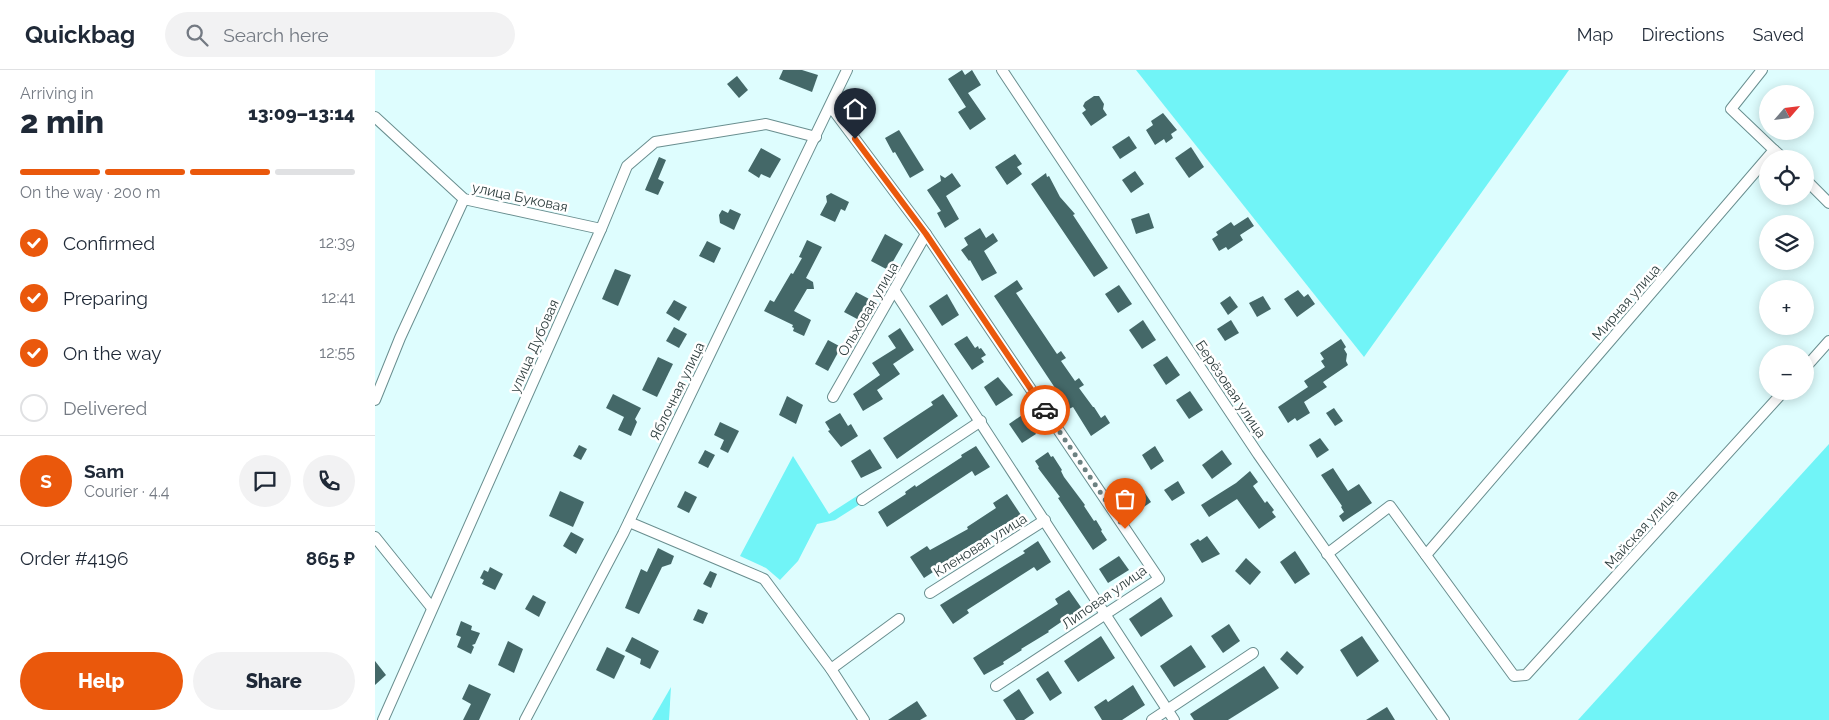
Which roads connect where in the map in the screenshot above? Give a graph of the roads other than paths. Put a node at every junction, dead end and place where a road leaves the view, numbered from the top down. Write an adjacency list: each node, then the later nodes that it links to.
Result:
1 (847, 70): 4 (street, Яблочная улица)
2 (1002, 70): 25 (street, Берёзовая улица)
3 (1762, 70): 7 (street)
4 (831, 107): 6 (street, Яблочная улица); 13 (street)
5 (375, 117): 10 (street, улица Буковая)
6 (816, 137): 12 (street, улица Дубовая); 23 (street, Яблочная улица)
7 (1774, 150)
8 (1759, 168): 26 (street, Мирная улица)
9 (1814, 188): 11 (street)
10 (464, 199): 12 (street, улица Буковая); 18 (street)
11 (1829, 202)
12 (601, 229): 28 (street, улица Дубовая)
13 (926, 234): 14 (street, Ольховая улица); 29 (street, Липовая улица)
14 (894, 290): 17 (street, Ольховая улица); 20 (street)
15 (1829, 341): 16 (street)
16 (1814, 358)
17 (833, 397)
18 (375, 400)
19 (1776, 400): 26 (street, Майская улица)
20 (981, 421): 21 (street); 22 (street)
21 (862, 500)
22 (1045, 520): 27 (street, Кленовая улица); 29 (street)
23 (629, 522): 32 (street); 36 (street, Яблочная улица)
24 (375, 537): 28 (street)
25 (1327, 554): 26 (street); 40 (street, Берёзовая улица)
26 (1426, 556)
27 (930, 593)
28 (432, 608): 35 (street, улица Дубовая)
29 (1106, 614): 33 (street, Липовая улица); 34 (street)
30 (899, 619): 32 (street)
31 (1253, 653): 34 (street)
32 (831, 669): 37 (street)
33 (996, 686)
34 (1167, 710): 38 (street); 39 (street)
35 (383, 720)
36 (525, 720)
37 (864, 720)
38 (1152, 720)
39 (1174, 720)
40 (1444, 720)

